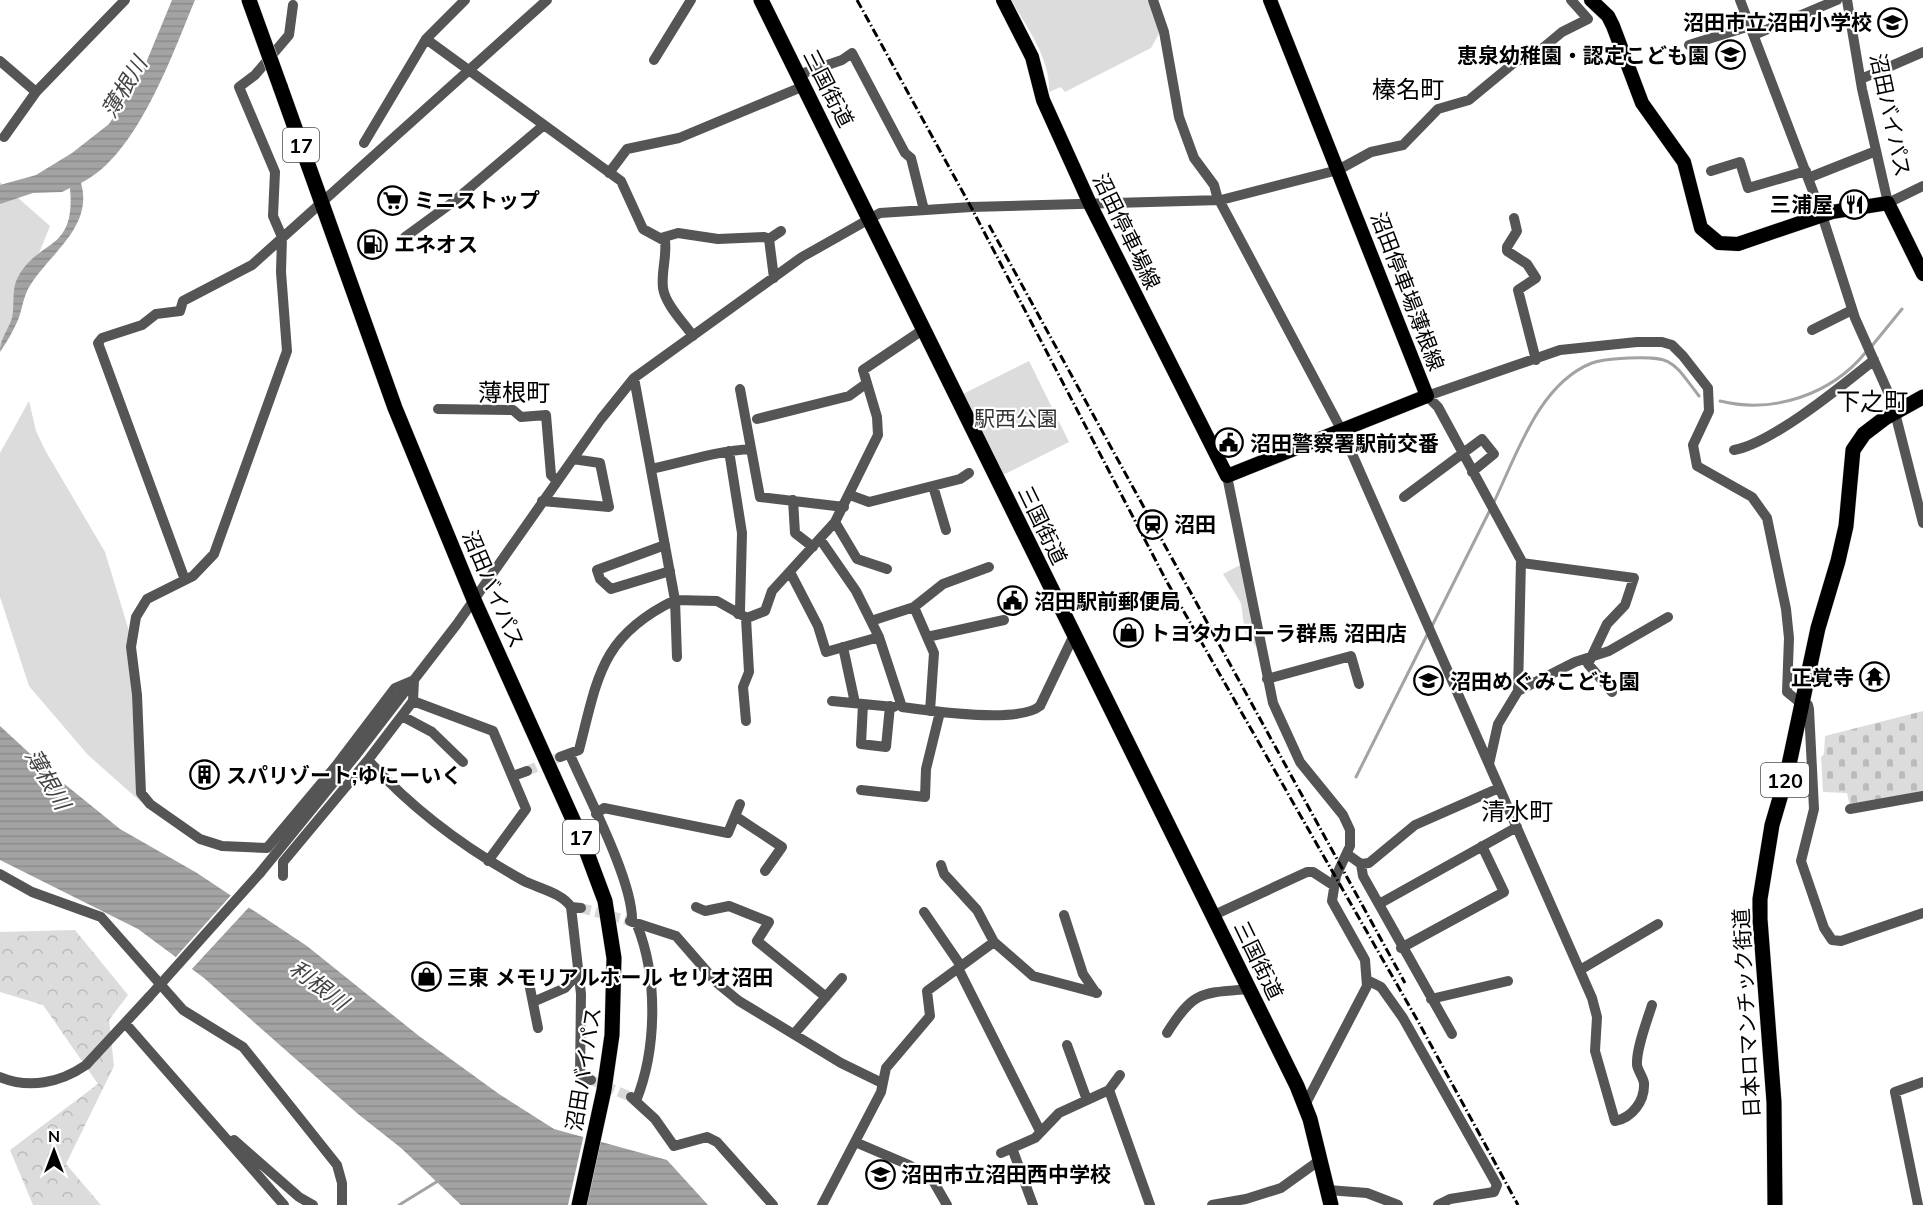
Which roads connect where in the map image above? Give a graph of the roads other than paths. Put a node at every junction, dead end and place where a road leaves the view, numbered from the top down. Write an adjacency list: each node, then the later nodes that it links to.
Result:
1 (125, 0): 25 (street)
2 (249, 0): 37 (highway, 沼田バイパス / 17, bridge)
3 (464, 0): 17 (street)
4 (547, 0): 22 (street)
5 (691, 0): 20 (street)
6 (760, 0): 24 (highway, 三国街道)
7 (1003, 0): 38 (main road, 沼田停車場線)
8 (1153, 0): 35 (street)
9 (1269, 0): 30 (main road, 沼田停車場薄根線)
10 (1571, 0): 30 (street)
11 (1591, 0): 40 (main road)
12 (1740, 0): 16 (street)
13 (1838, 0): 16 (street)
14 (1847, 0): 23 (street, 沼田バイパス)
15 (293, 5): 44 (street)
16 (1752, 31): 18 (street); 33 (street)
17 (426, 39): 22 (street); 28 (street)
18 (1689, 45)
19 (1923, 52): 23 (street)
20 (654, 60)
21 (0, 61): 25 (street)
22 (469, 69): 26 (street); 37 (street)
23 (1861, 79): 29 (street, 沼田バイパス)
24 (801, 80): 32 (street); 39 (street); 41 (highway, 三国街道)
25 (36, 92): 27 (street)
26 (544, 125): 32 (street); 45 (street)
27 (4, 136)
28 (364, 143)
29 (1876, 151): 33 (street); 36 (street, 沼田バイパス)
30 (1338, 170): 35 (street); 59 (main road, 沼田停車場薄根線)
31 (1711, 171): 33 (street)
32 (609, 172): 46 (street)
33 (1807, 174): 40 (street)
34 (1923, 186): 36 (street)
35 (1221, 200): 38 (street); 64 (street)
36 (1888, 203): 40 (main road); 48 (main road)
37 (322, 204): 44 (street); 92 (highway, 沼田バイパス / 17)
38 (1091, 206): 39 (street); 73 (main road, 沼田停車場線)
39 (924, 210): 41 (street)
40 (1822, 215): 50 (street)
41 (870, 218): 49 (street); 51 (highway, 三国街道)
42 (1514, 218): 54 (street)
43 (781, 231): 47 (street)
44 (282, 237): 91 (street); 91 (street)
45 (405, 237)
46 (660, 237): 47 (street); 53 (street)
47 (769, 239): 49 (street)
48 (1923, 273)
49 (774, 278): 53 (street)
50 (1852, 310): 52 (street); 55 (street)
51 (924, 329): 57 (street); 99 (highway, 三国街道)
52 (1812, 330)
53 (693, 336): 56 (street)
54 (1536, 360): 59 (street); 112 (street)
55 (1874, 360): 62 (street); 66 (street)
56 (634, 378): 69 (street); 70 (street)
57 (867, 383): 63 (street); 76 (street)
58 (740, 389): 65 (street)
59 (1427, 396): 64 (main road, 沼田停車場薄根線); 68 (street)
60 (1923, 397): 62 (highway, 日本ロマンチック街道 / 120)
61 (438, 409): 74 (street)
62 (1895, 412): 82 (street); 112 (highway, 日本ロマンチック街道 / 120)
63 (757, 419)
64 (1342, 431): 73 (main road, 沼田停車場薄根線); 120 (street)
65 (751, 449): 67 (street); 78 (street)
66 (1734, 450)
67 (729, 451): 70 (street); 95 (street)
68 (1463, 454): 71 (street); 71 (street); 77 (street)
69 (573, 459): 74 (street); 79 (street)
70 (651, 470): 85 (street)
71 (1472, 472): 86 (street)
72 (969, 473): 75 (street)
73 (1227, 476): 105 (street)
74 (556, 481): 79 (street)
75 (933, 486): 76 (street); 83 (street)
76 (850, 495): 80 (street)
77 (1404, 496)
78 (793, 500): 80 (street); 84 (street)
79 (542, 501): 92 (street)
80 (844, 507): 81 (street)
81 (836, 522): 84 (street); 88 (street)
82 (1923, 523)
83 (946, 530)
84 (817, 543): 90 (street); 98 (street)
85 (665, 545): 89 (street); 89 (street)
86 (1522, 563): 104 (street); 108 (street)
87 (989, 567): 94 (street)
88 (887, 569)
89 (670, 571): 93 (street)
90 (790, 572): 95 (street); 102 (street)
91 (185, 580): 106 (street)
92 (474, 600): 106 (street); 187 (highway, 沼田バイパス / 17)
93 (675, 600): 95 (street); 103 (street); 128 (street)
94 (914, 607): 98 (street); 101 (street)
95 (742, 616): 117 (street)
96 (1668, 617): 104 (street)
97 (1004, 620): 101 (street)
98 (871, 621): 100 (street)
99 (1074, 635): 115 (street); 145 (highway, 三国街道)
100 (879, 637): 102 (street); 114 (street)
101 (927, 637): 115 (street)
102 (843, 647): 113 (street)
103 (677, 657)
104 (1590, 657): 108 (street); 109 (street)
105 (1267, 679): 107 (street); 132 (street)
106 (414, 680): 110 (street); 162 (street, bridge)
107 (1359, 684)
108 (1518, 691): 120 (street)
109 (1612, 692)
110 (413, 701): 116 (street); 122 (street)
111 (832, 701): 113 (street)
112 (1802, 702): 143 (street); 196 (highway, 日本ロマンチック街道 / 120)
113 (859, 703): 114 (street); 114 (street)
114 (896, 707): 115 (street)
115 (935, 712): 124 (street)
116 (402, 716): 118 (street); 119 (street)
117 (746, 721)
118 (368, 760): 133 (street); 138 (street)
119 (463, 762)
120 (1489, 764): 123 (street)
121 (527, 771): 122 (street)
122 (513, 776): 133 (street)
123 (1499, 788): 130 (street); 134 (street)
124 (861, 790)
125 (1923, 796): 127 (street)
126 (740, 804): 129 (street)
127 (1850, 809)
128 (596, 814): 129 (street); 146 (street)
129 (735, 816): 136 (street)
130 (1516, 827): 131 (street); 151 (street)
131 (1482, 846): 140 (street); 149 (street)
132 (1347, 854): 134 (street); 139 (street)
133 (488, 861): 152 (street)
134 (1360, 864): 140 (street)
135 (941, 865): 148 (street)
136 (765, 871)
137 (0, 874): 186 (street)
138 (283, 876)
139 (1333, 885): 145 (street); 154 (street)
140 (1379, 904): 149 (street)
141 (696, 907): 158 (street)
142 (924, 912): 150 (street)
143 (1923, 913)
144 (1064, 915): 148 (street)
145 (1214, 915): 157 (highway, 三国街道)
146 (633, 923): 165 (street); 188 (street)
147 (1658, 924): 151 (street)
148 (994, 942): 150 (street)
149 (1401, 948): 159 (street)
150 (960, 967): 172 (street); 177 (street)
151 (1580, 970): 161 (street)
152 (580, 971): 160 (street); 170 (street)
153 (842, 978): 158 (street)
154 (1367, 980): 175 (street); 195 (street)
155 (1508, 981): 159 (street)
156 (530, 983): 160 (street)
157 (1250, 989): 164 (street); 175 (highway, 三国街道)
158 (826, 997): 165 (street)
159 (1431, 999): 166 (street)
160 (533, 1002): 163 (street)
161 (1652, 1005)
162 (125, 1023): 169 (street); 176 (street)
163 (538, 1028)
164 (1167, 1033)
165 (794, 1034): 172 (street)
166 (1452, 1034)
167 (1066, 1045): 174 (street)
168 (1120, 1075): 173 (street)
169 (0, 1077)
170 (591, 1080)
171 (1923, 1082): 197 (street)
172 (882, 1083): 178 (street)
173 (1109, 1090): 174 (street); 192 (street)
174 (1087, 1100): 177 (street)
175 (1305, 1105): 181 (highway, 三国街道)
176 (208, 1118): 184 (street); 185 (street)
177 (1040, 1131): 179 (street)
178 (855, 1142): 189 (street); 190 (street)
179 (1012, 1148): 180 (street); 191 (street)
180 (1001, 1153)
181 (1320, 1160): 182 (highway, 三国街道); 183 (street)
182 (1329, 1198): 194 (street)
183 (1259, 1200): 193 (street)
184 (284, 1205)
185 (313, 1205)
186 (342, 1205)
187 (579, 1205)
188 (773, 1205)
189 (822, 1205)
190 (947, 1205)
191 (1033, 1205)
192 (1150, 1205)
193 (1212, 1205)
194 (1398, 1205)
195 (1438, 1205)
196 (1775, 1205)
197 (1918, 1205)

